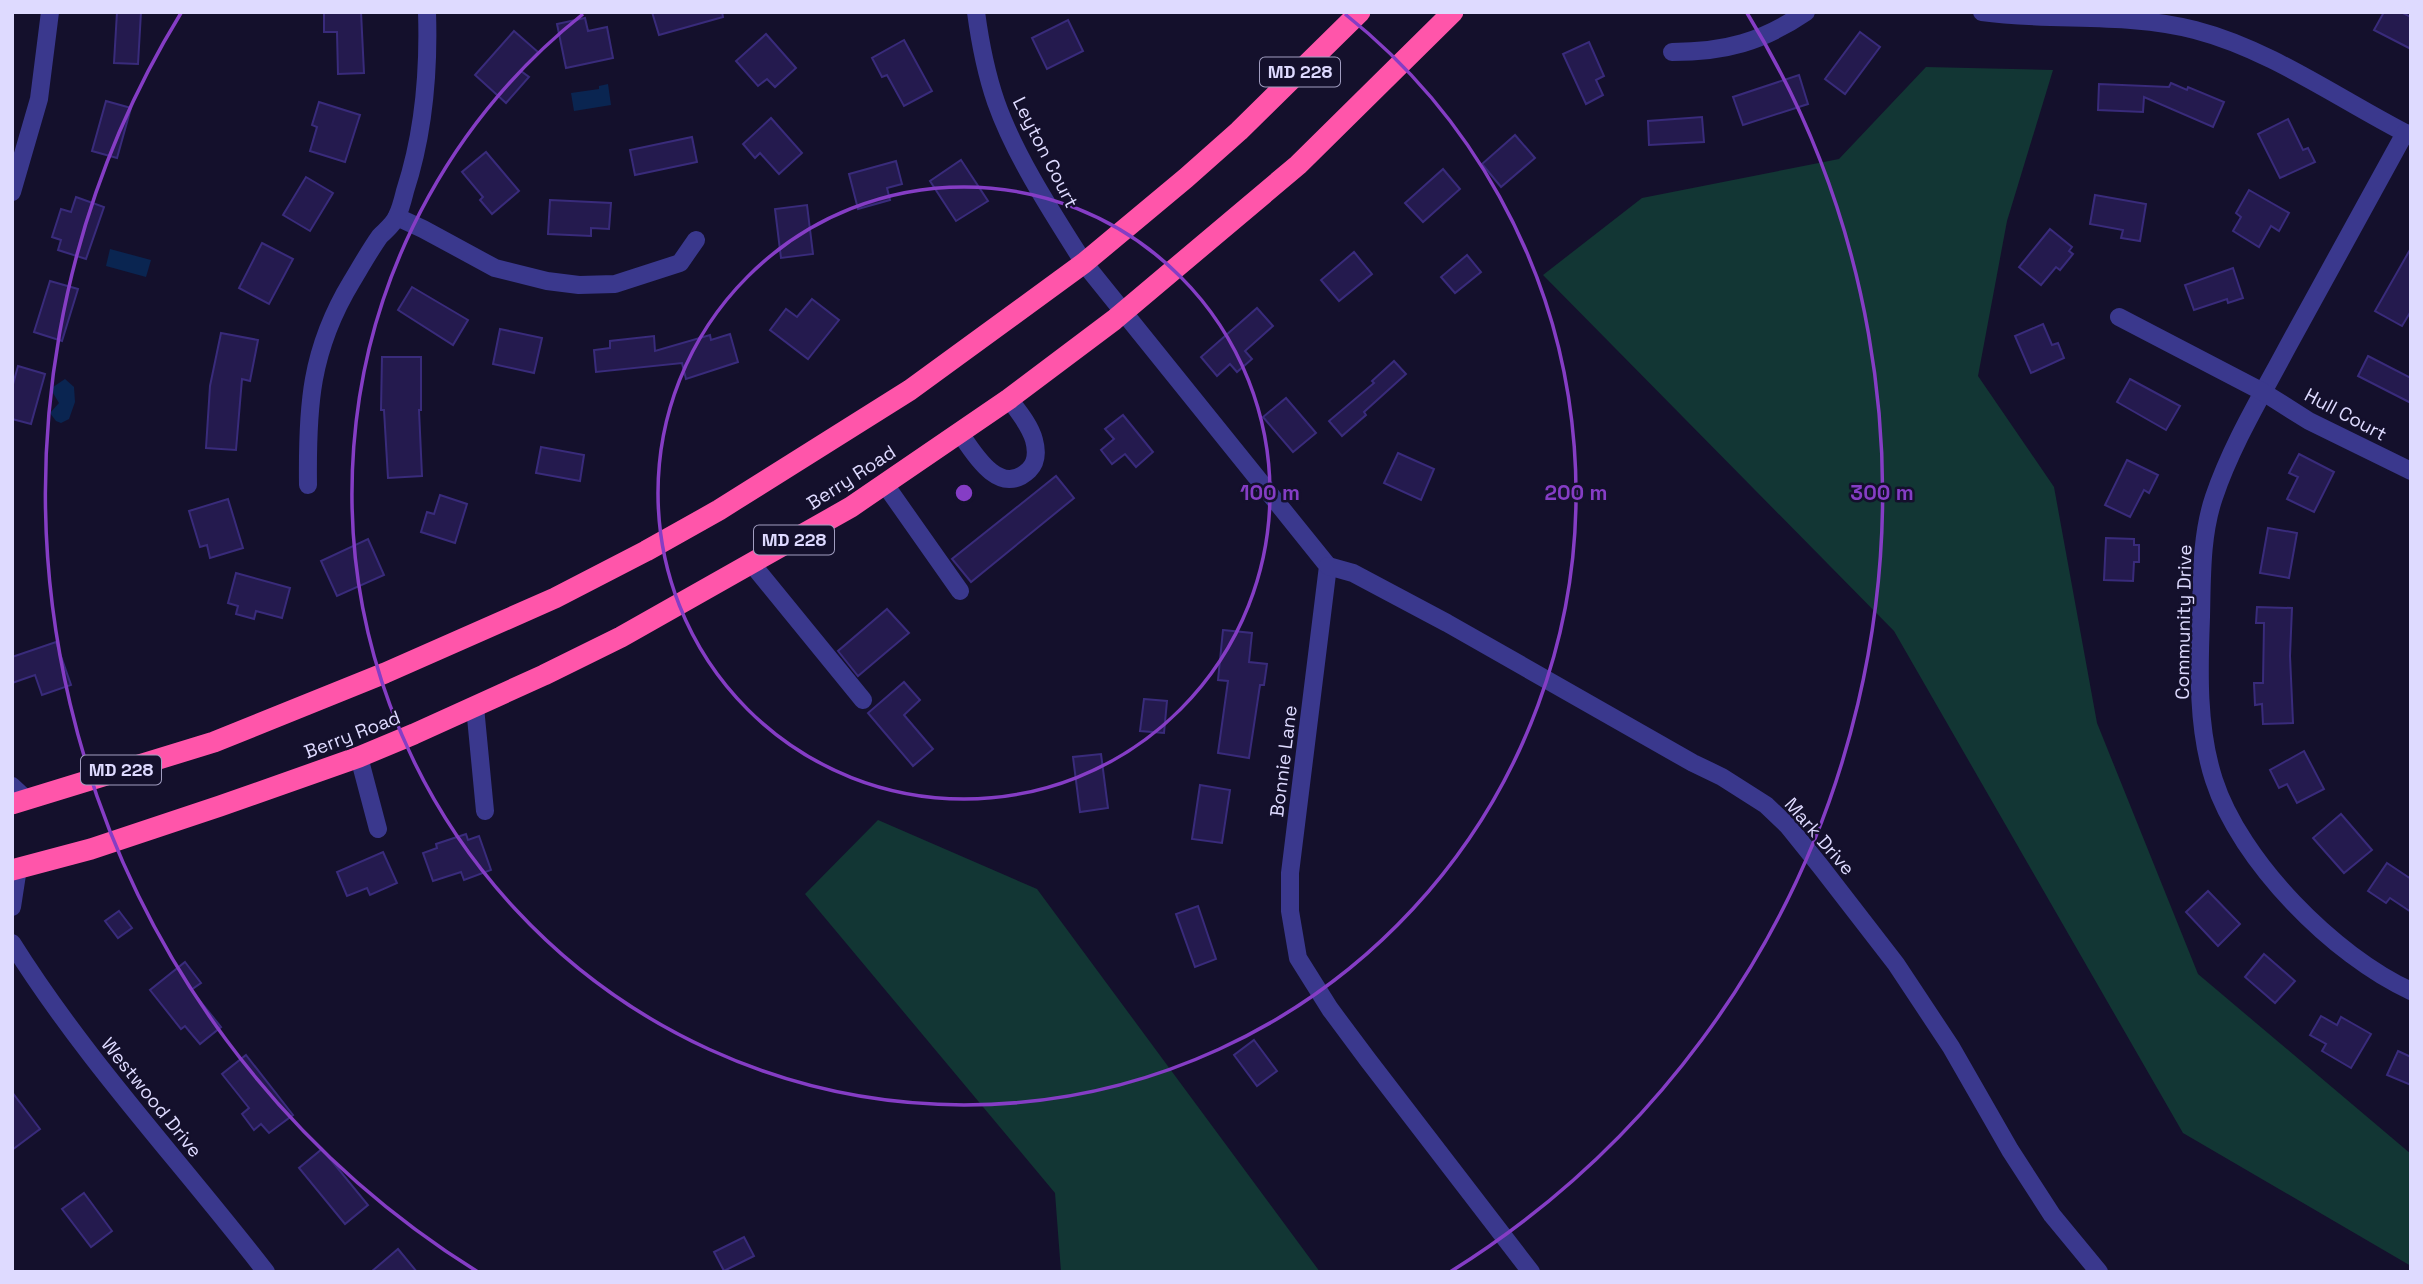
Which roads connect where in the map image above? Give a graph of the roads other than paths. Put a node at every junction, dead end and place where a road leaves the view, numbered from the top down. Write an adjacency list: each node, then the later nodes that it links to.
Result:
1 (50, 12): 10 (street)
2 (427, 12): 11 (street)
3 (976, 12): 13 (street, Leyton Court)
4 (1360, 12): 13 (highway, MD 228)
5 (1453, 12): 14 (highway, Berry Road / MD 228)
6 (1806, 12): 8 (street)
7 (1984, 12): 9 (street, Community Drive)
8 (1672, 52)
9 (2408, 134): 16 (street, Community Drive)
10 (12, 192)
11 (397, 217): 12 (street); 21 (street)
12 (696, 240)
13 (1084, 263): 14 (street); 28 (highway, MD 228)
14 (1124, 312): 17 (highway, Berry Road / MD 228); 23 (street)
15 (2119, 317): 16 (street, Hull Court)
16 (2263, 391): 19 (street, Hull Court); 34 (street, Community Drive)
17 (1009, 398): 18 (highway, Berry Road / MD 228); 18 (street)
18 (960, 433): 20 (highway, Berry Road / MD 228)
19 (2411, 471)
20 (884, 483): 22 (highway, Berry Road / MD 228); 24 (street)
21 (308, 485)
22 (751, 564): 25 (street); 26 (highway, Berry Road / MD 228)
23 (1328, 566): 36 (street, Bonnie Lane); 37 (street, Mark Drive)
24 (960, 591)
25 (863, 700)
26 (475, 706): 27 (highway, Berry Road / MD 228); 29 (street)
27 (359, 757): 30 (street); 31 (highway, Berry Road / MD 228)
28 (17, 796)
29 (485, 811)
30 (378, 829)
31 (15, 869): 32 (street)
32 (12, 906)
33 (12, 943): 35 (street, Westwood Drive)
34 (2411, 991)
35 (266, 1272)
36 (1531, 1272)
37 (2099, 1272)

